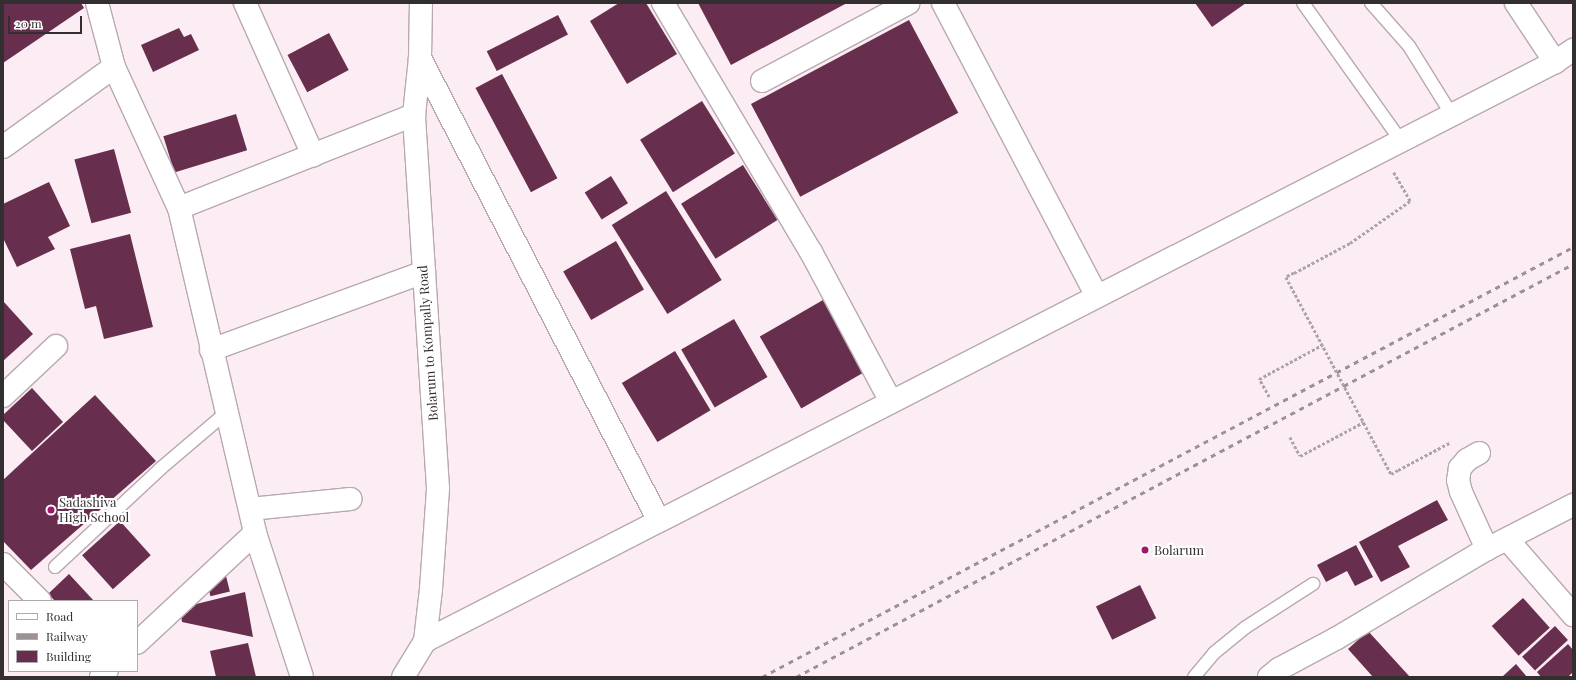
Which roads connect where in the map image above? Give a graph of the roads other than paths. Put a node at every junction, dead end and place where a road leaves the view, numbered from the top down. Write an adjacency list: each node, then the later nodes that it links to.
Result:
1 (98, 3): 13 (street)
2 (245, 3): 19 (street)
3 (421, 3): 11 (street, Bolarum to Kompally Road)
4 (663, 3): 26 (street)
5 (909, 3): 14 (street)
6 (1303, 3): 17 (lane)
7 (1371, 3): 16 (lane)
8 (1516, 3): 12 (street)
9 (944, 4): 22 (street)
10 (1573, 50): 12 (street)
11 (420, 58): 15 (street, Bolarum to Kompally Road); 32 (street)
12 (1555, 62): 16 (street)
13 (114, 66): 18 (street); 20 (street)
14 (762, 81)
15 (414, 115): 19 (street); 21 (street, Bolarum to Kompally Road)
16 (1452, 115): 17 (street)
17 (1391, 146): 22 (street)
18 (3, 147)
19 (312, 155): 20 (street)
20 (179, 208): 24 (street)
21 (424, 272): 24 (street); 41 (street, Bolarum to Kompally Road)
22 (1097, 296): 26 (street)
23 (56, 346): 25 (street)
24 (211, 350): 27 (street)
25 (3, 396)
26 (891, 402): 32 (street)
27 (227, 412): 31 (street); 37 (lane)
28 (1479, 453): 35 (street)
29 (351, 499): 31 (street)
30 (1573, 505): 34 (street)
31 (250, 509): 33 (street)
32 (659, 521): 41 (street)
33 (255, 533): 42 (street); 44 (street)
34 (1507, 539): 35 (street); 40 (street)
35 (1487, 549): 43 (street)
36 (3, 564): 39 (street)
37 (55, 567)
38 (1313, 584): 46 (lane)
39 (39, 600)
40 (1573, 615)
41 (425, 641): 45 (street, Bolarum to Kompally Road)
42 (138, 642)
43 (1278, 674)
44 (302, 677)
45 (404, 677)
46 (1194, 677)

